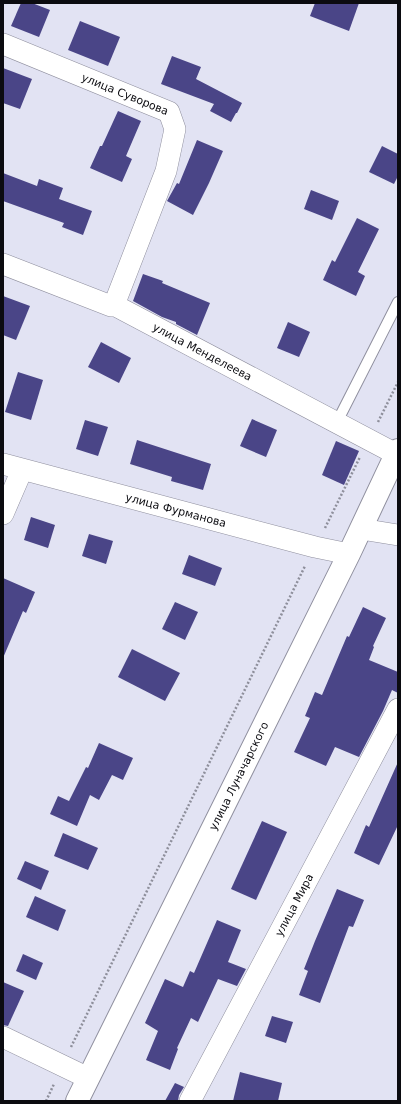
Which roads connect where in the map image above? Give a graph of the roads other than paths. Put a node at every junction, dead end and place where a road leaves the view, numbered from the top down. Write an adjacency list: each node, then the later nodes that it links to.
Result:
1 (3, 44): 4 (street, улица Суворова)
2 (3, 264): 4 (street, улица Менделеева)
3 (398, 302): 5 (lane)
4 (114, 305): 5 (street, улица Менделеева)
5 (337, 422): 6 (street, улица Менделеева)
6 (397, 452): 9 (main road, улица Луначарского)
7 (13, 467): 8 (street); 11 (street, улица Фурманова)
8 (3, 514)
9 (361, 529): 10 (street); 11 (main road, улица Луначарского)
10 (398, 535)
11 (349, 554): 14 (main road, улица Луначарского)
12 (398, 709): 16 (street, улица Мира)
13 (3, 1037): 14 (street)
14 (88, 1078): 15 (main road, улица Луначарского)
15 (77, 1101)
16 (190, 1101)

